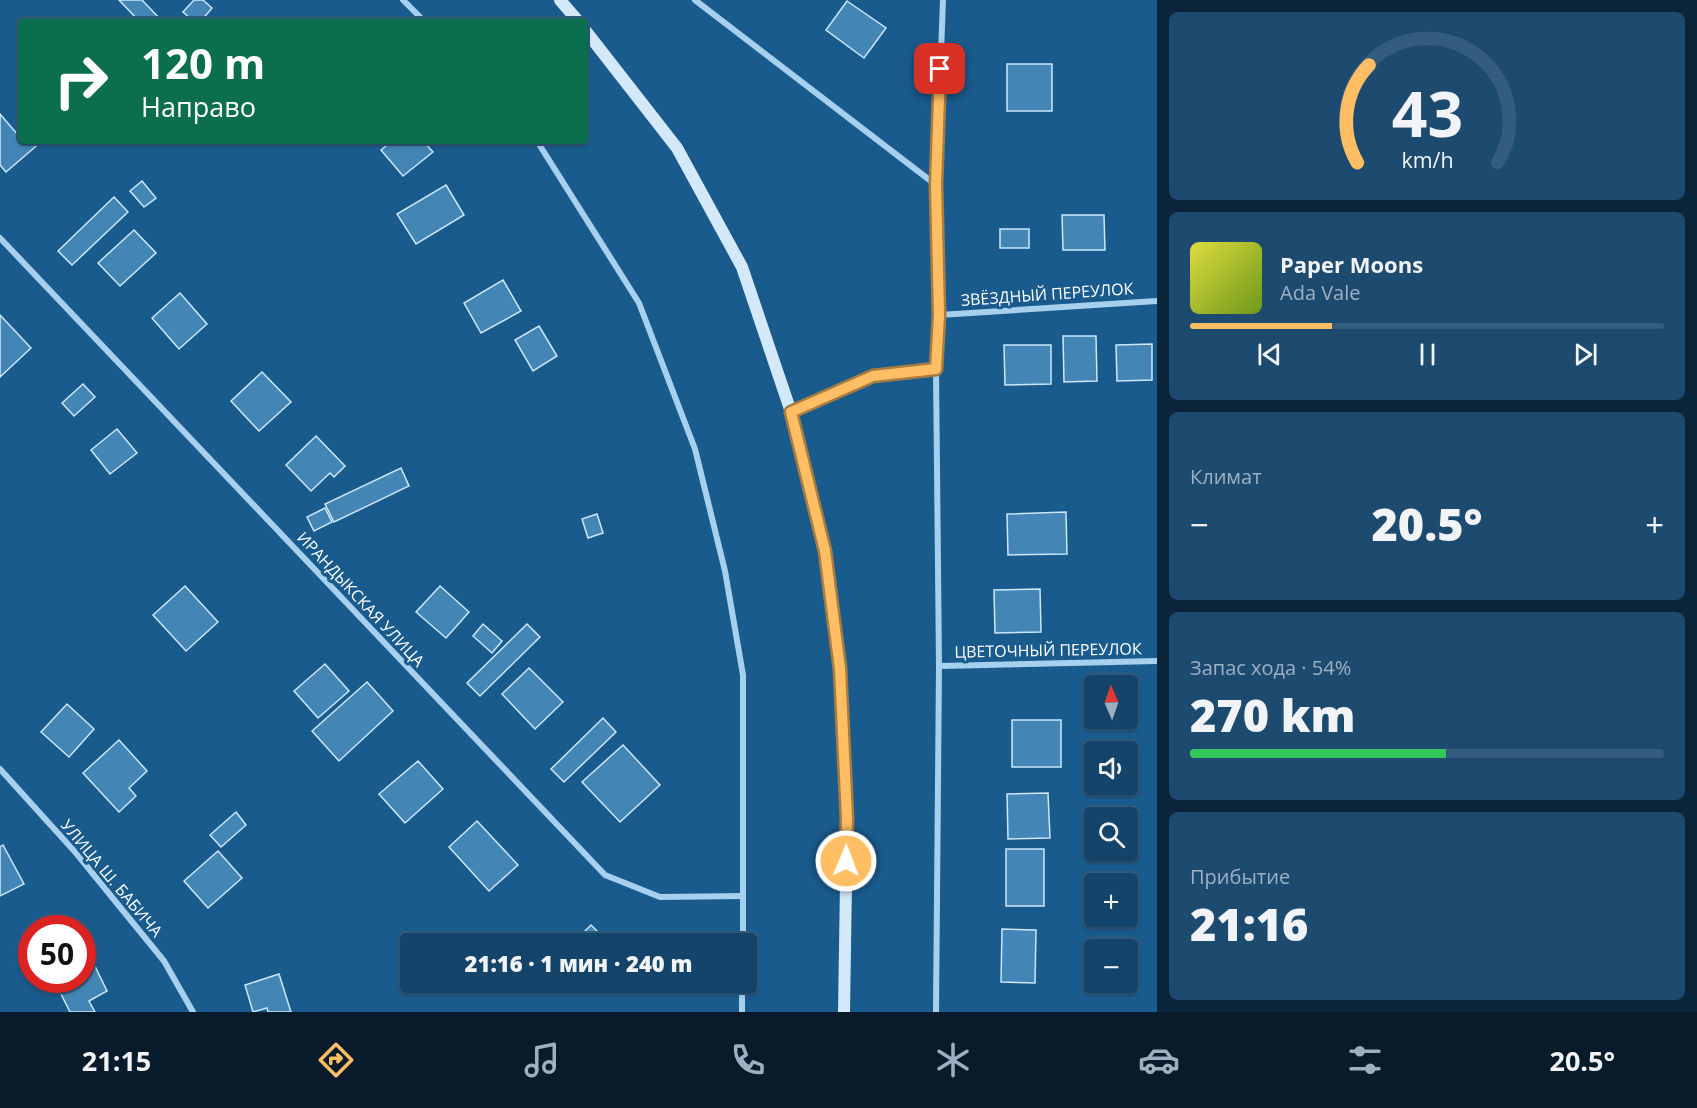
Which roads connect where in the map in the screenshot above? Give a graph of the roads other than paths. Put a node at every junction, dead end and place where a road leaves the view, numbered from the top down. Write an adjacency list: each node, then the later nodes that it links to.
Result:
1 (403, 0): 5 (street)
2 (560, 0): 6 (main road)
3 (695, 0): 9 (street)
4 (943, 0): 9 (street)
5 (421, 18)
6 (575, 18)
7 (588, 34): 14 (main road)
8 (539, 144): 18 (street)
9 (936, 184): 12 (street)
10 (0, 238): 18 (street, ИРАНДЫКСКАЯ УЛИЦА)
11 (1157, 300): 12 (street, ЗВЁЗДНЫЙ ПЕРЕУЛОК)
12 (939, 315): 13 (street)
13 (936, 369): 14 (street); 16 (street)
14 (791, 412): 23 (main road)
15 (1157, 661): 16 (street, ЦВЕТОЧНЫЙ ПЕРЕУЛОК)
16 (939, 666): 24 (street)
17 (0, 769): 21 (street, УЛИЦА Ш. БАБИЧА)
18 (743, 896): 19 (street)
19 (743, 933)
20 (742, 993): 22 (street)
21 (193, 1012)
22 (742, 1012)
23 (844, 1012)
24 (936, 1012)

